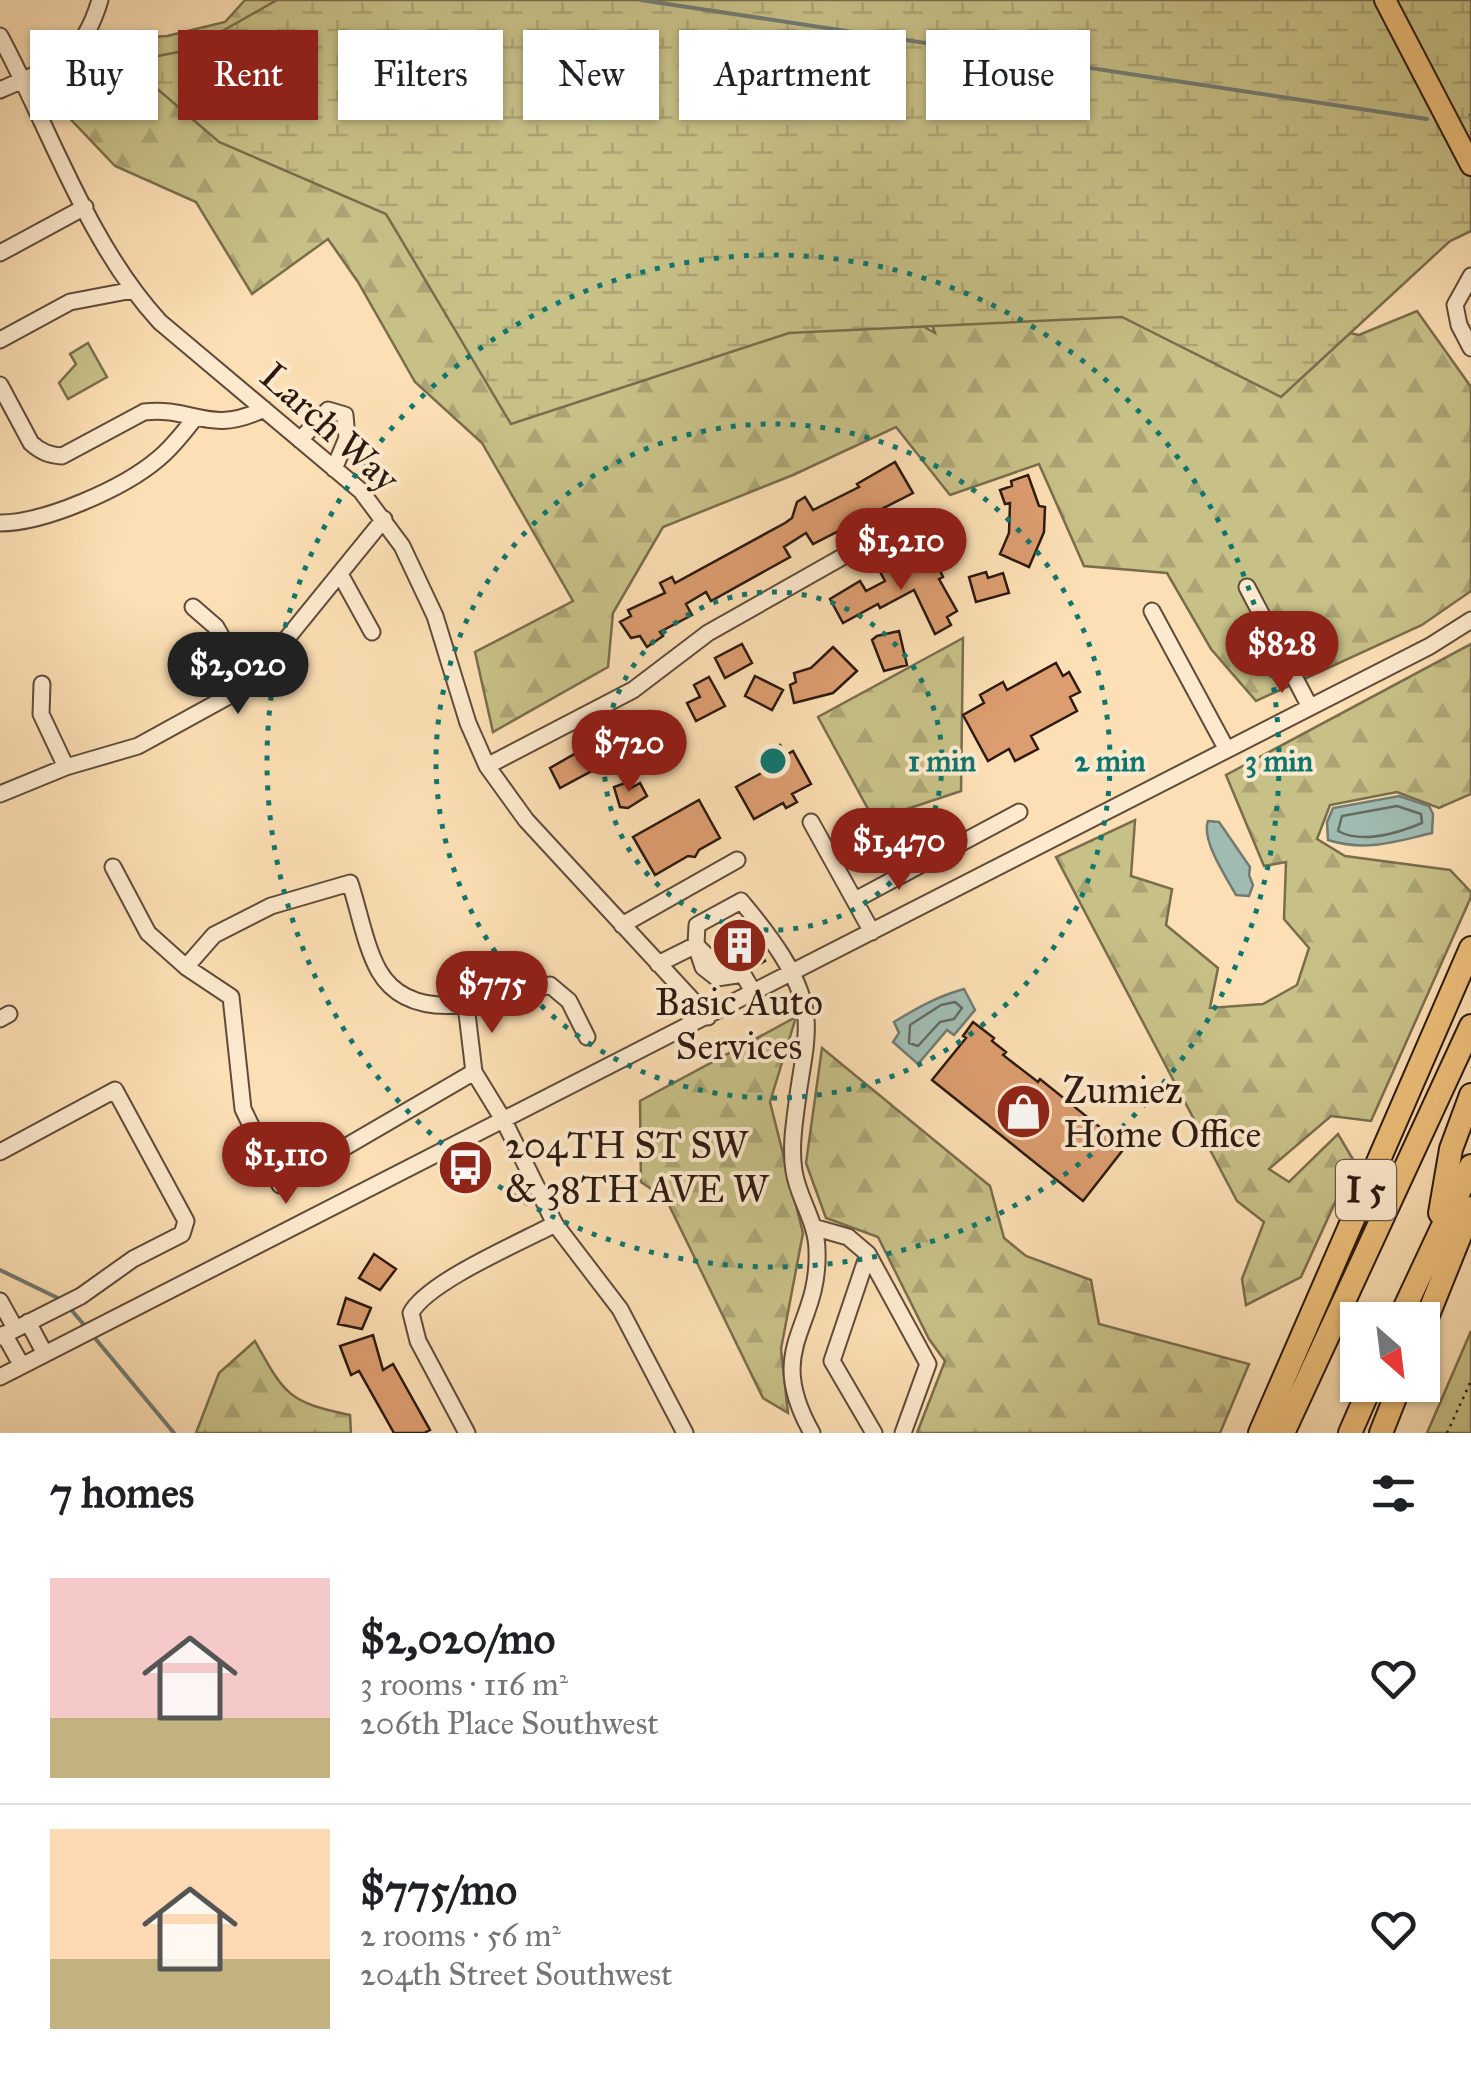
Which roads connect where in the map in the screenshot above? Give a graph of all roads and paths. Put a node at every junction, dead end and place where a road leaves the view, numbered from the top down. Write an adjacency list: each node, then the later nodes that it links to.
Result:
1 (100, 0): 4 (street)
2 (1385, 0): 6 (main road)
3 (0, 36): 4 (street, Larch Way)
4 (23, 80): 5 (street); 7 (street, Larch Way)
5 (0, 90)
6 (1471, 165)
7 (85, 207): 8 (street); 10 (street, Larch Way)
8 (0, 254)
9 (1471, 276): 12 (street)
10 (133, 290): 11 (street); 14 (street, Larch Way)
11 (0, 340)
12 (1471, 348)
13 (0, 385): 15 (street)
14 (264, 410): 15 (street); 16 (street, Larch Way)
15 (195, 418): 19 (street)
16 (300, 440): 17 (street, Larch Way); 17 (street)
17 (334, 469): 18 (street, Larch Way)
18 (384, 519): 21 (street); 31 (street, Larch Way)
19 (0, 523)
20 (950, 525): 31 (street)
21 (340, 574): 26 (street); 28 (street)
22 (1247, 586): 29 (street)
23 (193, 607): 28 (street)
24 (1152, 612): 30 (street)
25 (1471, 620): 29 (street)
26 (372, 632)
27 (42, 684): 32 (street)
28 (249, 685): 32 (street)
29 (1310, 707): 30 (street)
30 (1228, 750): 40 (street)
31 (487, 766): 39 (street, Larch Way)
32 (66, 767): 33 (street)
33 (0, 794)
34 (1019, 812): 38 (street)
35 (811, 822): 38 (street)
36 (737, 860): 39 (street)
37 (113, 868): 44 (street)
38 (855, 900): 40 (street)
39 (622, 925): 43 (street, Larch Way)
40 (872, 932): 45 (street)
41 (696, 945): 43 (street); 45 (street); 46 (street)
42 (1471, 948): 76 (highway, I 5)
43 (658, 964): 48 (street, Larch Way)
44 (186, 966): 47 (street); 51 (street)
45 (792, 973): 46 (street); 58 (street)
46 (754, 993): 48 (street)
47 (466, 1006): 50 (street); 51 (street)
48 (708, 1016): 53 (street)
49 (1471, 1026): 77 (highway)
50 (587, 1036)
51 (474, 1072): 53 (street)
52 (1471, 1095): 59 (highway)
53 (504, 1121): 57 (street); 65 (street)
54 (0, 1152): 64 (street)
55 (1471, 1166): 59 (highway, I 5)
56 (1471, 1208): 63 (highway)
57 (555, 1224): 71 (street); 72 (street)
58 (813, 1227): 60 (street); 73 (street)
59 (1436, 1236): 62 (highway, I 5)
60 (868, 1254): 74 (street); 75 (street)
61 (0, 1302): 64 (street)
62 (1407, 1302)
63 (1433, 1302)
64 (12, 1330): 65 (street); 66 (street)
65 (45, 1354): 66 (street)
66 (22, 1366): 67 (street)
67 (0, 1377)
68 (1471, 1382): 80 (path)
69 (1364, 1402): 78 (highway)
70 (1393, 1402): 79 (highway)
71 (467, 1433)
72 (685, 1433)
73 (812, 1433)
74 (874, 1433)
75 (903, 1433)
76 (1260, 1433)
77 (1283, 1433)
78 (1350, 1433)
79 (1381, 1433)
80 (1447, 1433)

